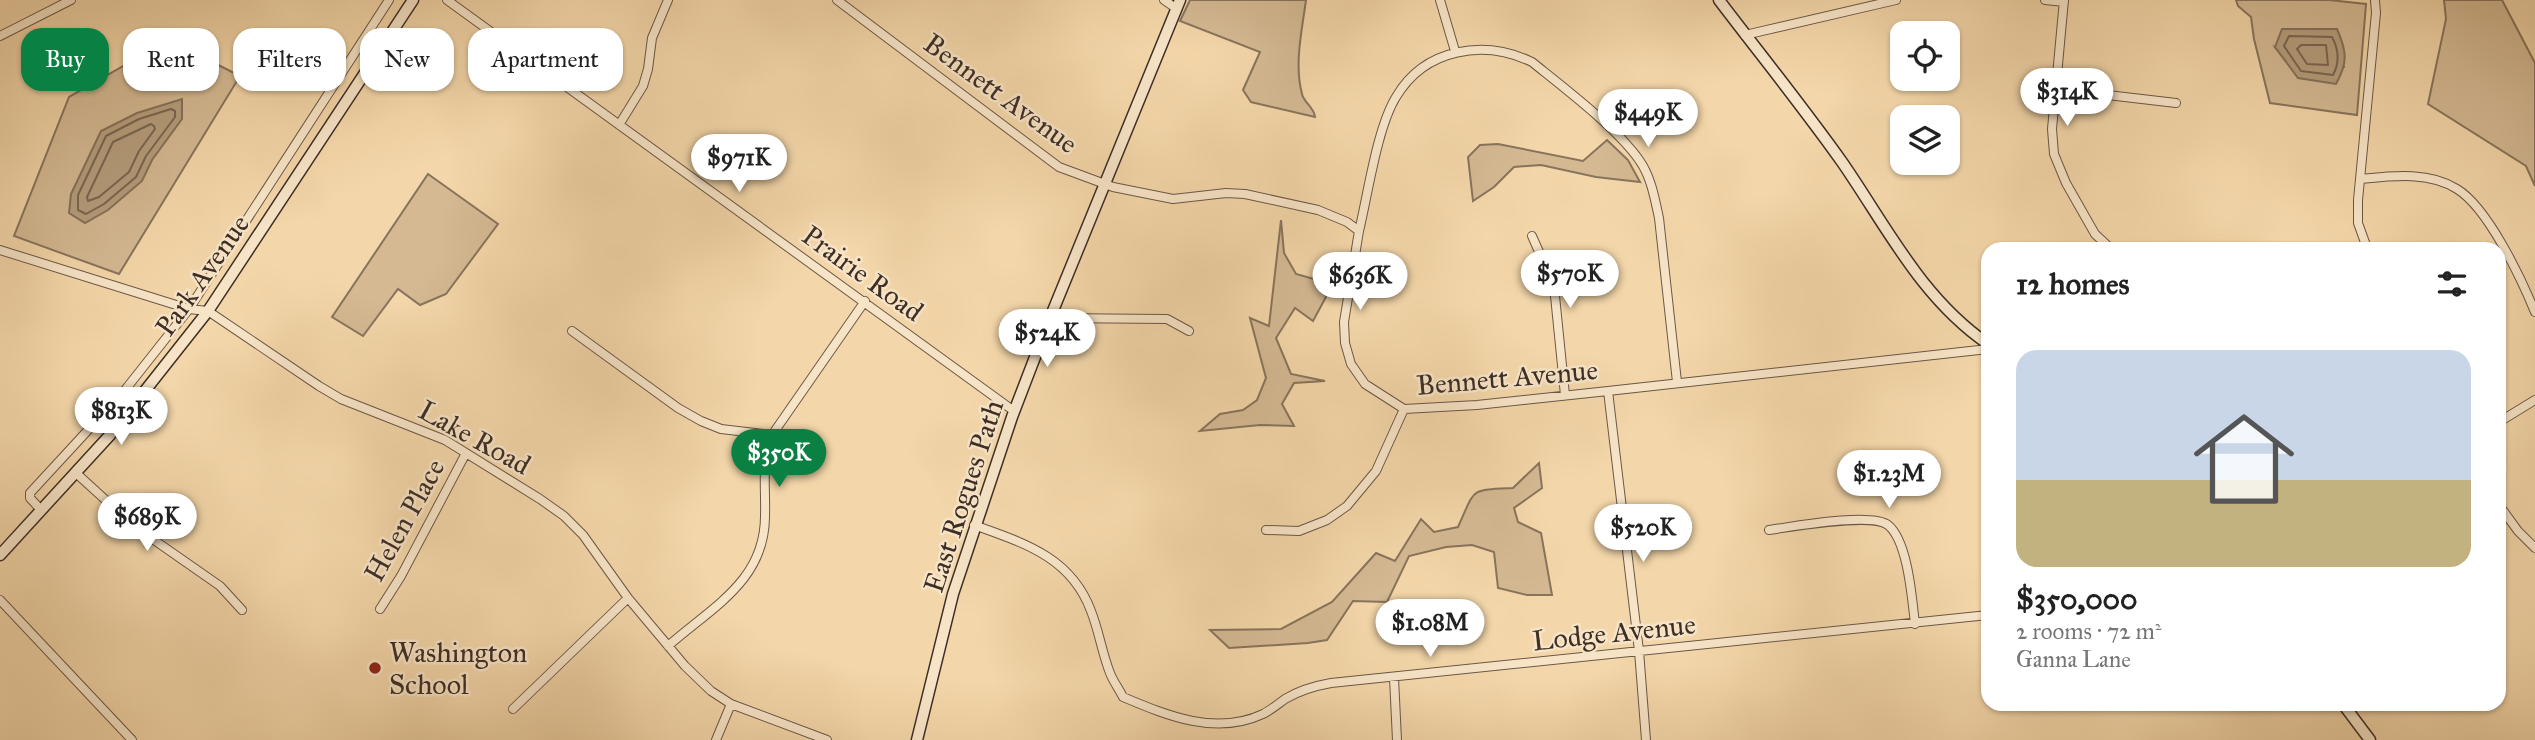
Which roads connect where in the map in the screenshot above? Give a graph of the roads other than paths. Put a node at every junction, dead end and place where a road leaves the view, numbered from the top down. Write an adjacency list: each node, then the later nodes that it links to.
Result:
1 (71, 0): 16 (street)
2 (389, 0): 31 (street)
3 (413, 0): 32 (street, Park Avenue)
4 (447, 0): 20 (street, Prairie Road)
5 (668, 0): 20 (street)
6 (837, 0): 22 (street, Bennett Avenue)
7 (1164, 0): 14 (street)
8 (1440, 0): 17 (street)
9 (1719, 0): 15 (street)
10 (1896, 0): 15 (street)
11 (2045, 0): 13 (street)
12 (2375, 0): 21 (street)
13 (2064, 1): 18 (street)
14 (1178, 5): 22 (street, East Rogues Path)
15 (1745, 35): 37 (street)
16 (0, 36)
17 (1455, 51): 23 (street); 39 (street)
18 (2056, 89): 19 (street); 25 (street)
19 (2176, 103)
20 (618, 125): 30 (street, Prairie Road)
21 (2361, 179): 26 (street); 27 (street)
22 (1104, 184): 23 (street, Bennett Avenue); 34 (street, East Rogues Path)
23 (1359, 231): 43 (street, Bennett Avenue)
24 (1532, 236): 41 (street)
25 (2104, 242)
26 (2365, 242)
27 (2498, 242)
28 (0, 250): 31 (street, Lake Road)
29 (2506, 255): 33 (street)
30 (865, 301): 44 (street, Prairie Road); 46 (street)
31 (189, 309): 32 (street, Lake Road); 49 (street)
32 (208, 311): 47 (street, Lake Road); 48 (street, Park Avenue)
33 (2535, 312)
34 (1050, 318): 36 (street); 44 (street, East Rogues Path)
35 (572, 331): 46 (street)
36 (1188, 331)
37 (1981, 339)
38 (1981, 350): 39 (street, Bennett Avenue)
39 (1677, 383): 40 (street, Bennett Avenue)
40 (1608, 391): 41 (street, Bennett Avenue); 63 (street)
41 (1565, 395): 43 (street, Bennett Avenue)
42 (2535, 400): 45 (street)
43 (1404, 409): 52 (street)
44 (1014, 411): 51 (street, East Rogues Path)
45 (2506, 418)
46 (772, 435): 62 (street)
47 (466, 453): 56 (street, Lake Road); 58 (street, Helen Place)
48 (76, 473): 49 (street, Park Avenue); 59 (street)
49 (41, 510): 55 (street, Park Avenue)
50 (2506, 515): 54 (street)
51 (975, 525): 64 (street, Lodge Avenue); 71 (street, East Rogues Path)
52 (1266, 530)
53 (1769, 530): 61 (street)
54 (2535, 548)
55 (0, 555)
56 (628, 598): 62 (street, Lake Road); 66 (street)
57 (0, 600): 68 (street)
58 (380, 609)
59 (242, 610)
60 (1981, 616): 61 (street, Lodge Avenue)
61 (1915, 624): 63 (street, Lodge Avenue)
62 (668, 646): 65 (street, Lake Road)
63 (1639, 651): 64 (street, Lodge Avenue); 73 (street)
64 (1394, 678): 72 (street)
65 (730, 704): 69 (street); 70 (street, Lake Road)
66 (513, 709)
67 (2348, 711): 74 (street)
68 (132, 740)
69 (716, 740)
70 (827, 740)
71 (917, 740)
72 (1397, 740)
73 (1646, 740)
74 (2370, 740)

